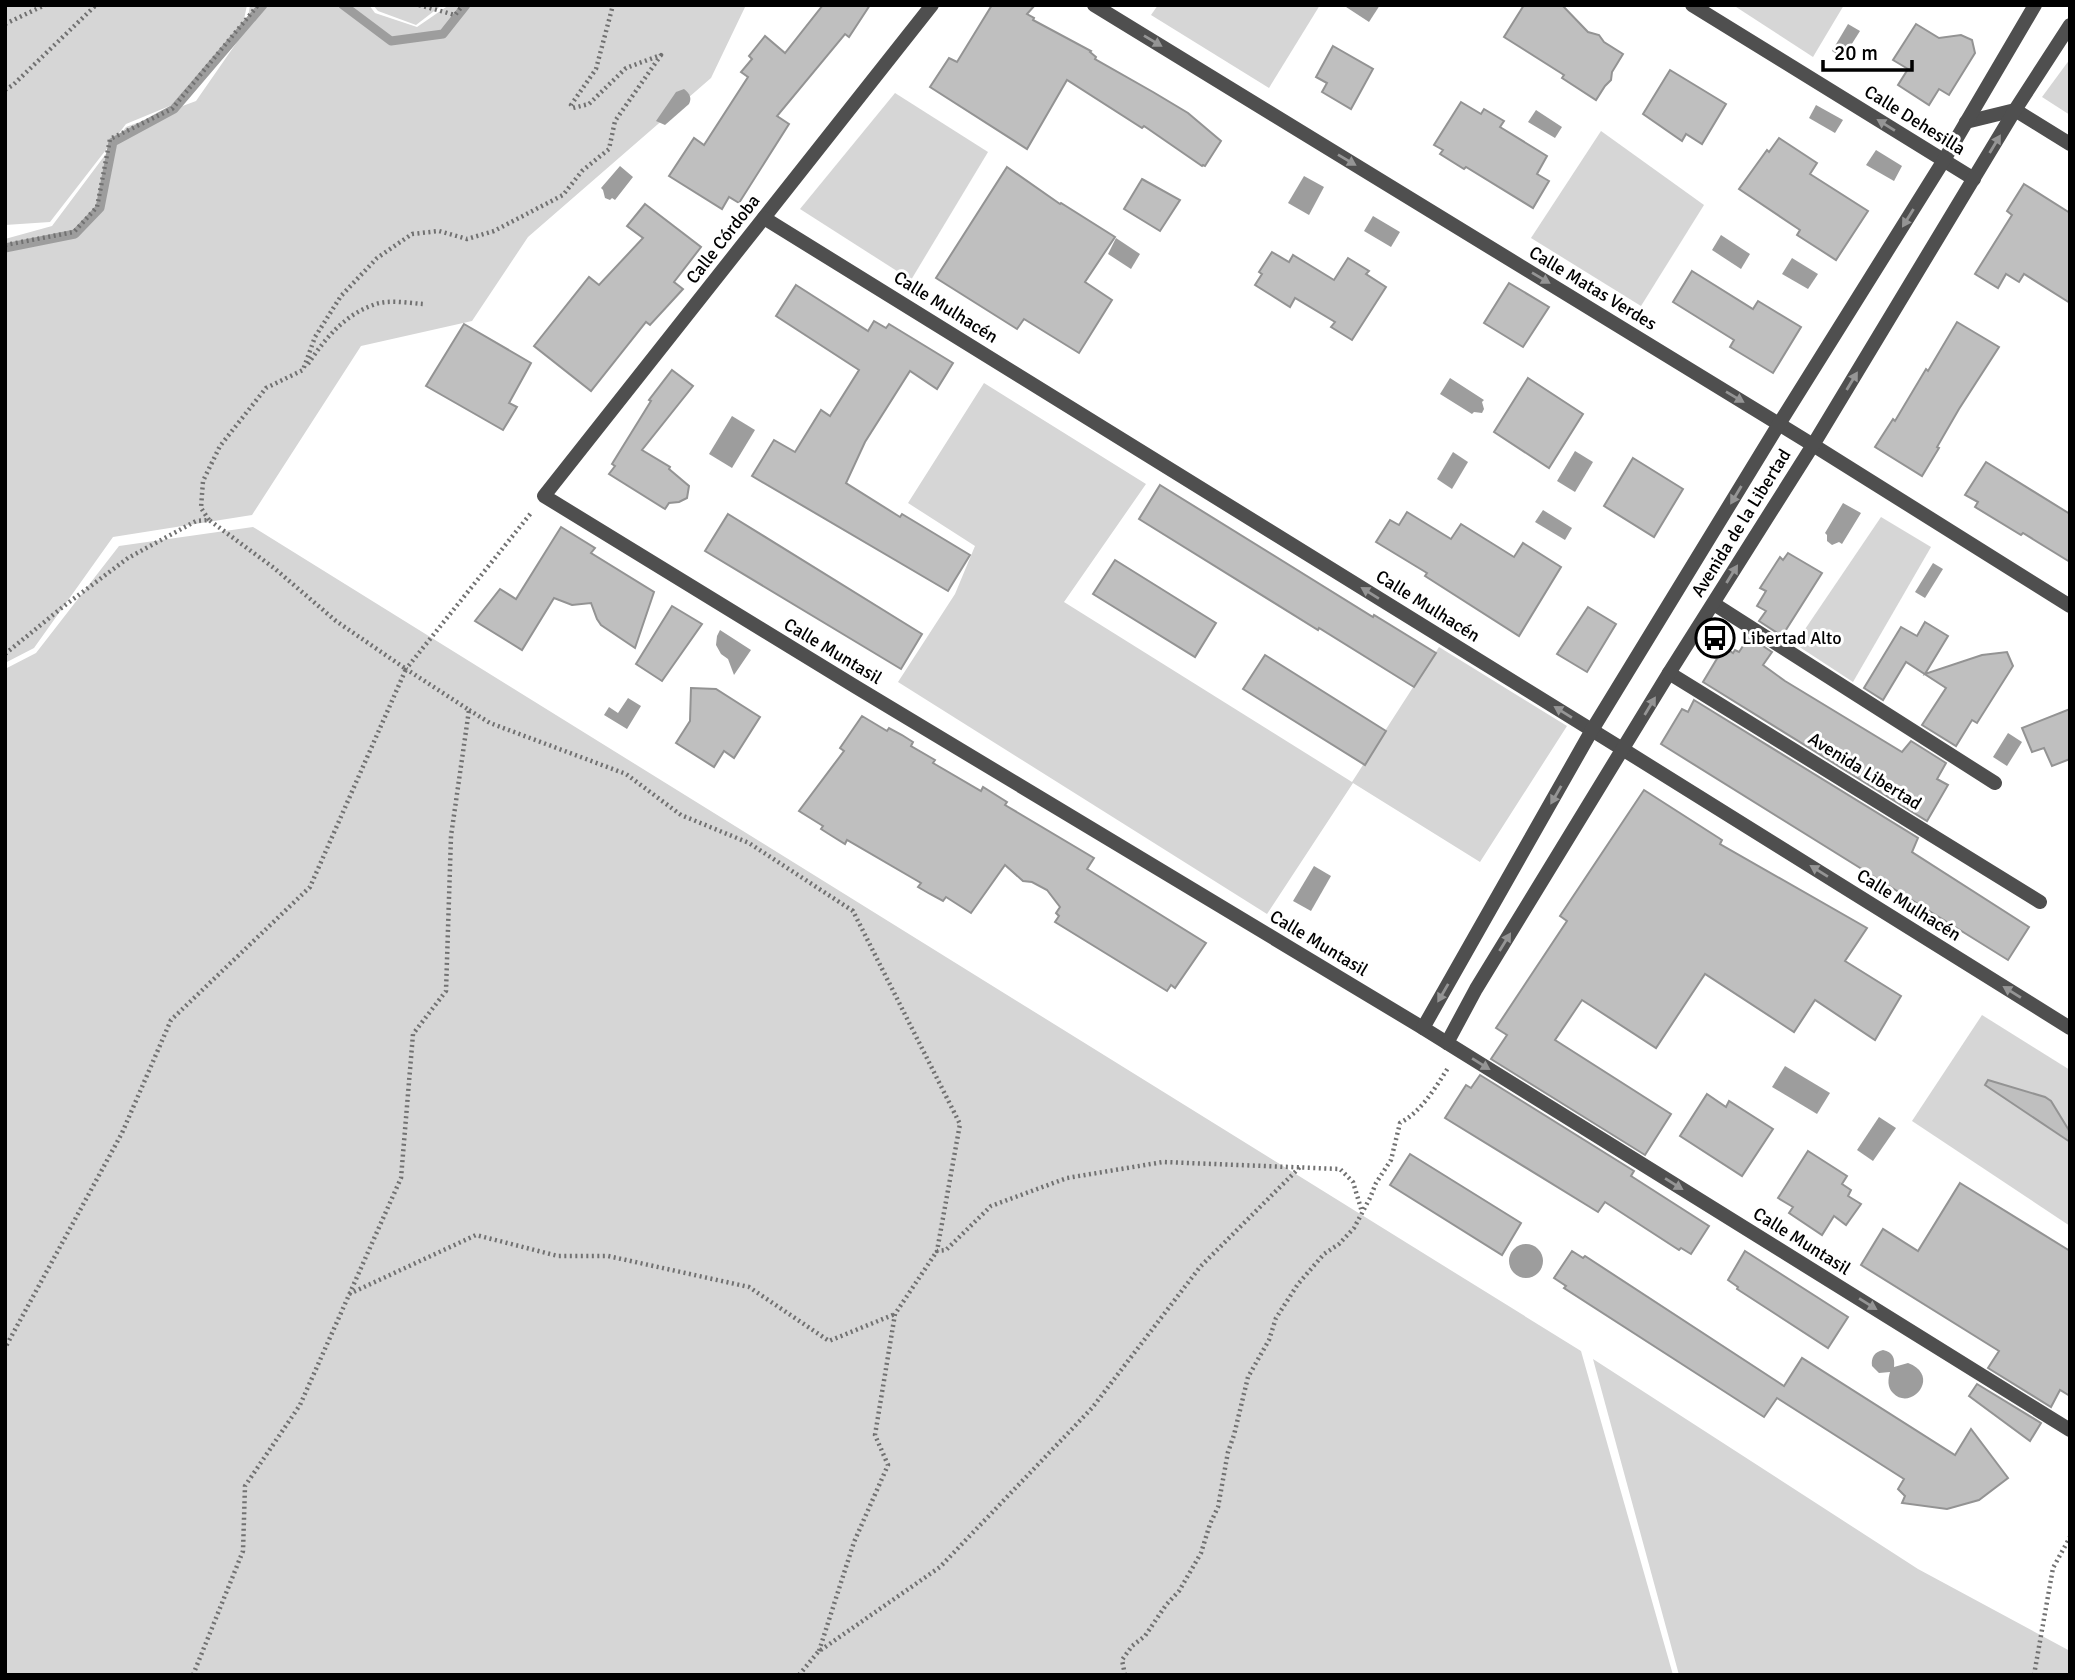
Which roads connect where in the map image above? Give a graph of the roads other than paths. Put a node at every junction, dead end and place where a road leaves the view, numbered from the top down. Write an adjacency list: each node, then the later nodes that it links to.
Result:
1 (932, 5): 11 (street, Calle Córdoba)
2 (1094, 5): 12 (street, Calle Matas Verdes, one-way to 12)
3 (1692, 5): 9 (street, Calle Dehesilla, one-way to 3)
4 (2035, 5): 7 (street, Avenida de la Libertad)
5 (2070, 25): 6 (street, Avenida de la Libertad)
6 (2015, 110): 7 (street); 8 (street); 10 (street, Avenida de la Libertad, one-way to 6)
7 (1966, 122): 9 (street, Avenida de la Libertad)
8 (2070, 144)
9 (1944, 160): 10 (street, Calle Dehesilla); 12 (street, Avenida de la Libertad, one-way to 12)
10 (1974, 179): 13 (street, Avenida de la Libertad, one-way to 10)
11 (764, 218): 14 (street, Calle Córdoba); 18 (street, Calle Mulhacén, one-way to 11)
12 (1779, 424): 13 (street, Calle Matas Verdes); 18 (street, Avenida de la Libertad, one-way to 18)
13 (1813, 445): 15 (street, Avenida de la Libertad, one-way to 13); 16 (street, Calle Matas Verdes)
14 (544, 496): 22 (street, Calle Muntasil)
15 (1714, 604): 17 (street, Avenida de la Libertad); 20 (street)
16 (2070, 606)
17 (1670, 674): 19 (street, Avenida de la Libertad, one-way to 17); 21 (street, Avenida Libertad)
18 (1592, 730): 19 (street, Calle Mulhacén); 22 (street, Avenida de la Libertad, one-way to 22)
19 (1624, 750): 23 (street, Calle Mulhacén, one-way to 19); 24 (street, Avenida de la Libertad, one-way to 19)
20 (1995, 783)
21 (2040, 902)
22 (1423, 1028): 24 (street, Calle Muntasil)
23 (2070, 1028)
24 (1453, 1047): 25 (street, Calle Muntasil, one-way to 25)
25 (2070, 1430)

